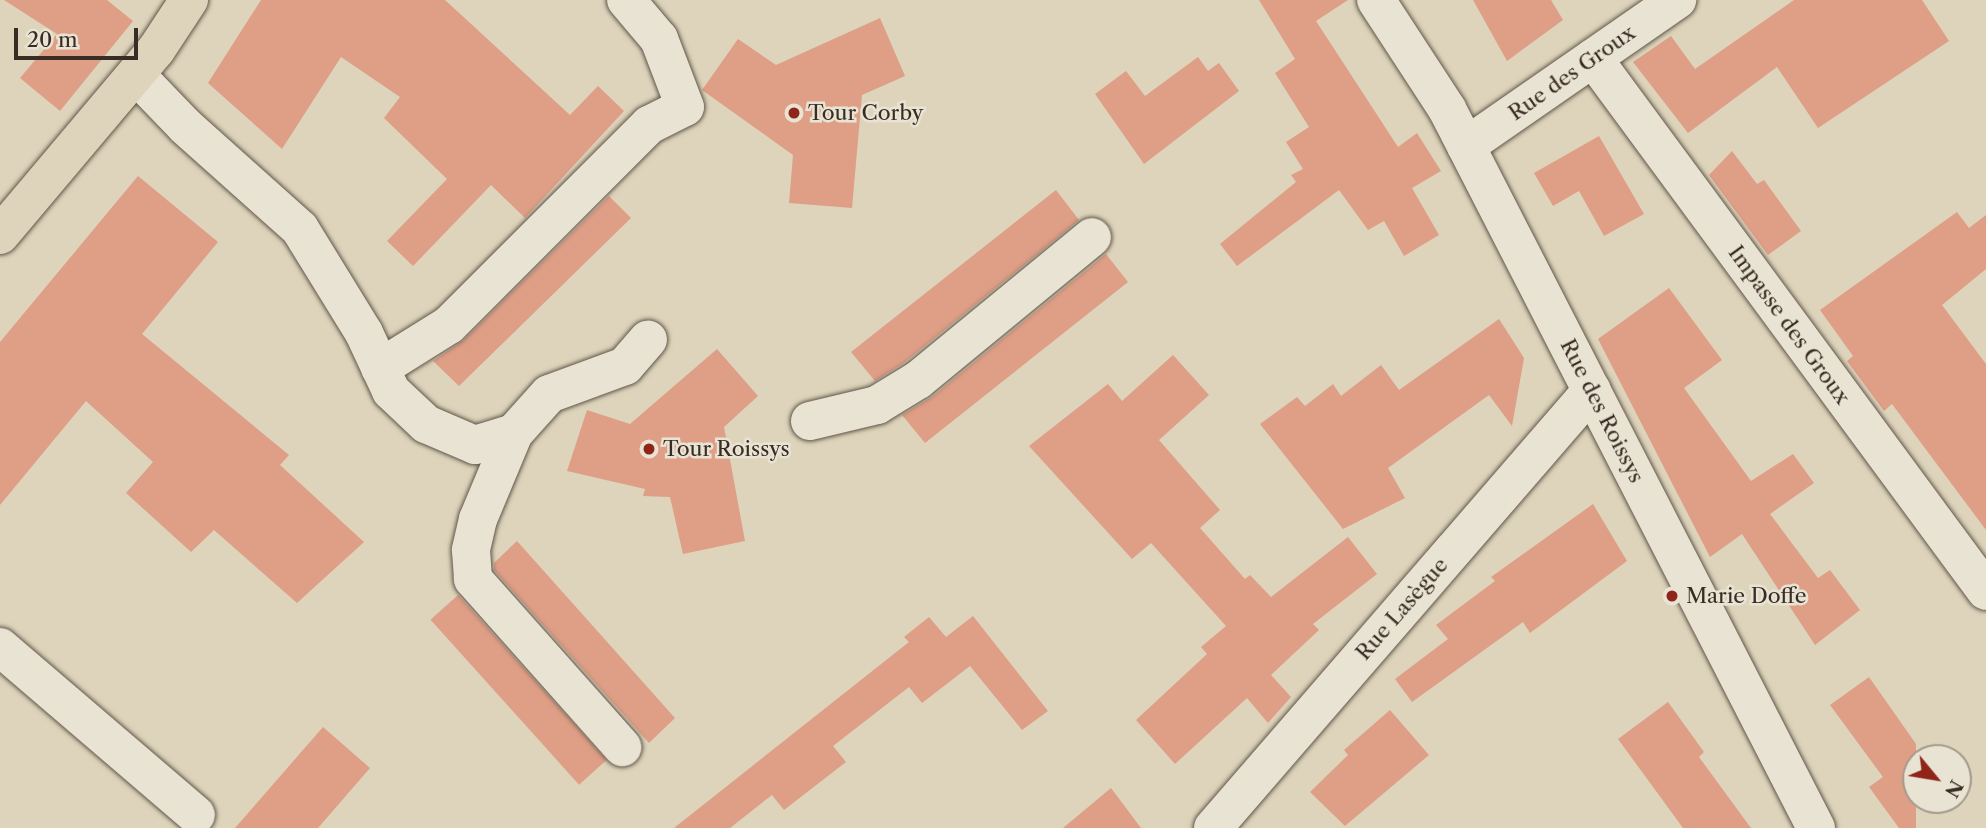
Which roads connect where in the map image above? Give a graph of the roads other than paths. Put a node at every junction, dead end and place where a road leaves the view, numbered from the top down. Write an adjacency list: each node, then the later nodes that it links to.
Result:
1 (626, 0): 11 (street)
2 (1376, 0): 7 (street, Rue des Roissys)
3 (1677, 0): 5 (street, Rue des Groux)
4 (181, 4): 6 (main road)
5 (1593, 58): 7 (street, Rue des Groux); 15 (street, Impasse des Groux)
6 (136, 75): 8 (main road); 11 (street)
7 (1466, 146): 12 (street, Rue des Roissys)
8 (0, 235)
9 (1091, 237): 13 (street)
10 (648, 340): 14 (street)
11 (380, 368): 14 (street)
12 (1591, 390): 19 (street, Rue Lasègue); 20 (street, Rue des Roissys)
13 (810, 421)
14 (514, 433): 17 (street)
15 (1986, 591)
16 (0, 647): 18 (street)
17 (622, 747)
18 (196, 815)
19 (1213, 828)
20 (1816, 828)

